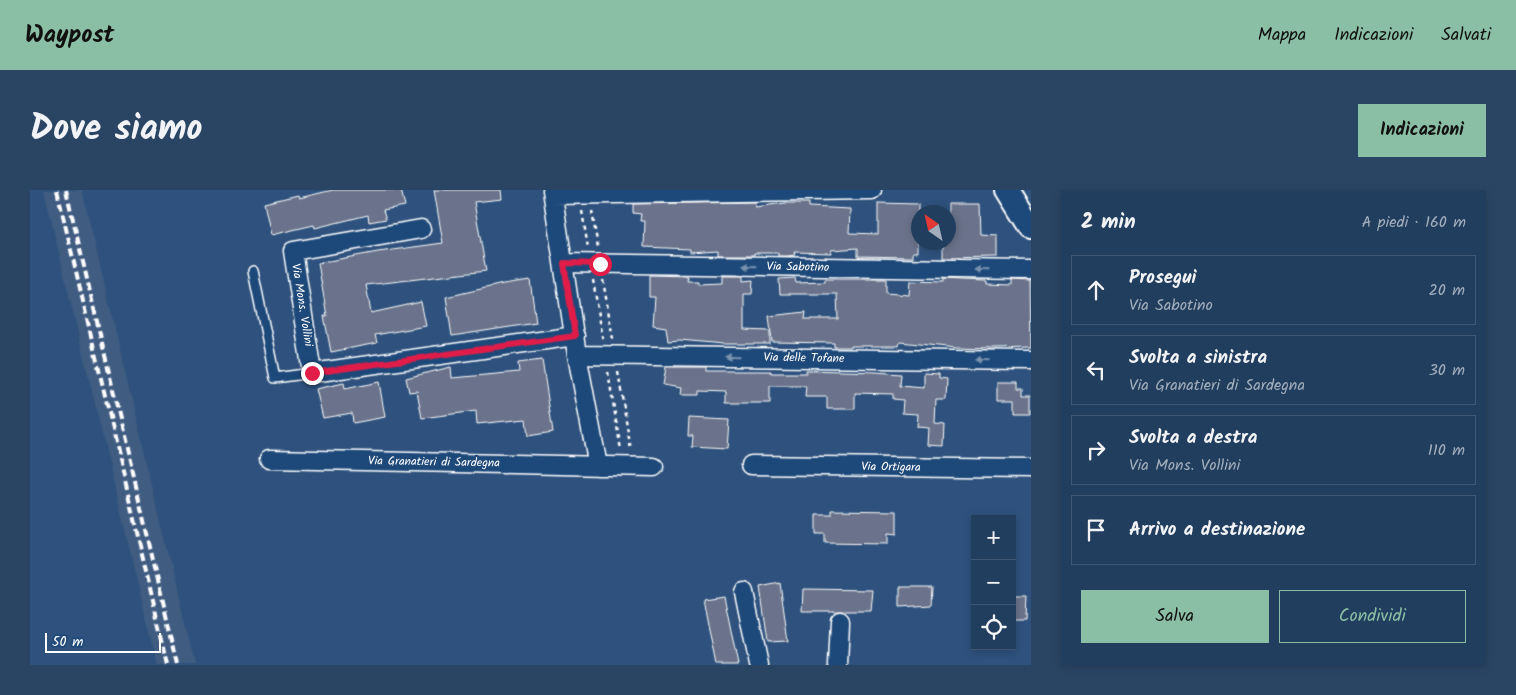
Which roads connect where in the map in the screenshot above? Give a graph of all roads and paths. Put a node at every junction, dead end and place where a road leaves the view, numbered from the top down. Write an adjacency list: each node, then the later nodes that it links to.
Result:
1 (872, 190): 4 (street)
2 (1008, 190): 5 (street)
3 (552, 192): 4 (street); 7 (street)
4 (584, 195): 8 (path); 8 (path)
5 (1031, 227)
6 (421, 228): 15 (street, Via Mons. Vollini)
7 (564, 263): 8 (street, Via Sabotino); 11 (street)
8 (596, 264): 9 (street, Via Sabotino, one-way to 8); 13 (path); 13 (path)
9 (1031, 270)
10 (253, 271): 15 (lane)
11 (575, 336): 12 (street); 15 (street)
12 (577, 355): 13 (street, Via delle Tofane); 18 (street)
13 (610, 355): 14 (street, Via delle Tofane, one-way to 13); 19 (path); 19 (path)
14 (1031, 361)
15 (312, 373)
16 (269, 459): 18 (street, Via Granatieri di Sardegna)
17 (751, 465): 21 (street, Via Ortigara)
18 (598, 466): 19 (street, Via Granatieri di Sardegna)
19 (628, 466): 20 (street, Via Granatieri di Sardegna)
20 (654, 467)
21 (1031, 469)
22 (744, 592): 24 (street)
23 (840, 621): 25 (street)
24 (759, 665)
25 (838, 665)

